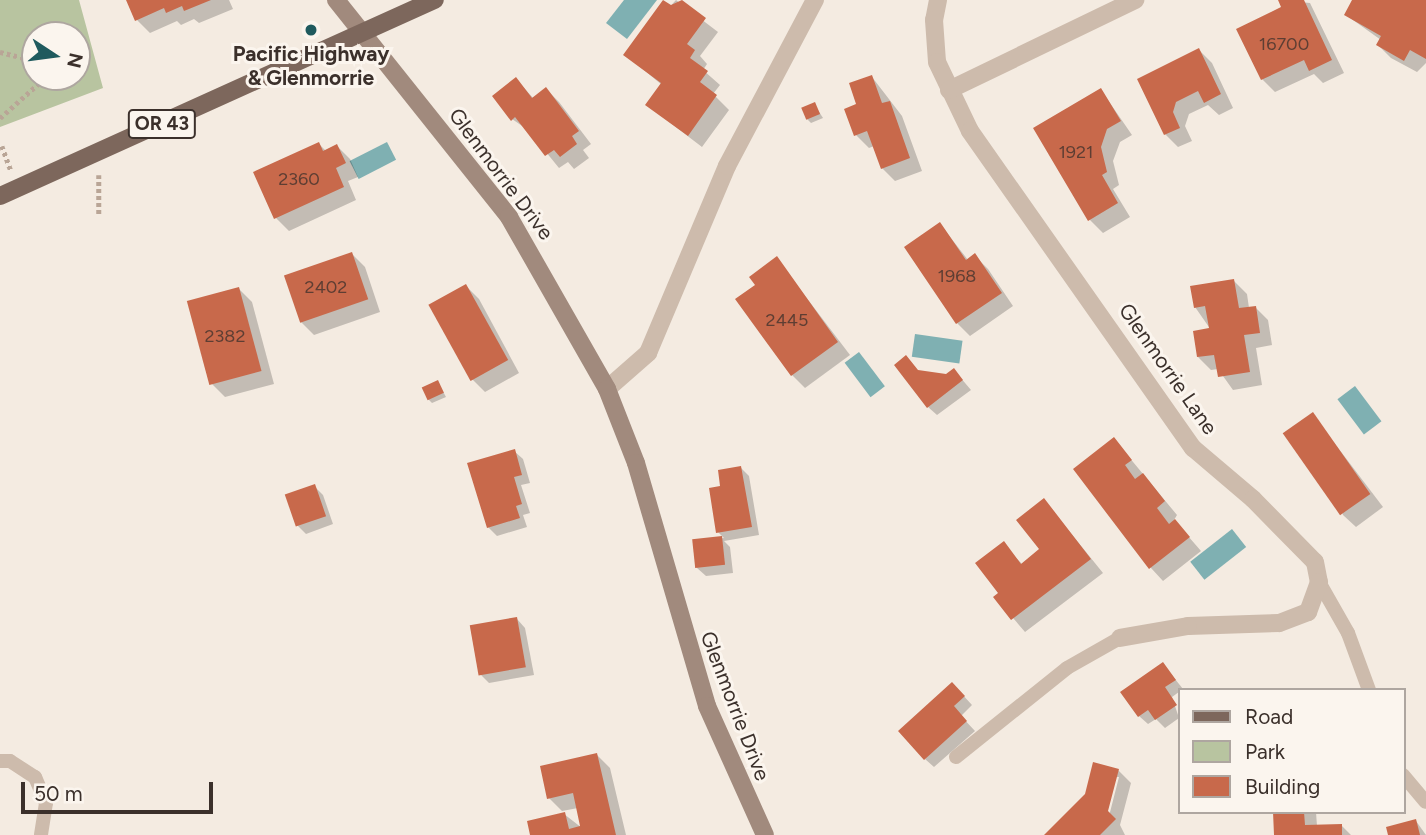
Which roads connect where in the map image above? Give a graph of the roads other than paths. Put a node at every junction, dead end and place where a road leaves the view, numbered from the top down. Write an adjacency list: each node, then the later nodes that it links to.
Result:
1 (336, 0): 6 (street, Glenmorrie Drive)
2 (435, 0): 6 (main road, OR 43)
3 (815, 0): 9 (street)
4 (938, 0): 7 (street, Glenmorrie Lane)
5 (1135, 0): 7 (street)
6 (363, 33): 8 (main road, OR 43); 9 (street, Glenmorrie Drive)
7 (949, 90): 10 (street, Glenmorrie Lane)
8 (0, 197)
9 (607, 389): 18 (street, Glenmorrie Drive)
10 (1319, 582): 11 (street); 12 (lane)
11 (1120, 638): 13 (lane)
12 (1368, 688)
13 (956, 757)
14 (0, 761): 17 (lane)
15 (1405, 777): 16 (lane)
16 (1426, 802)
17 (41, 835)
18 (765, 835)

